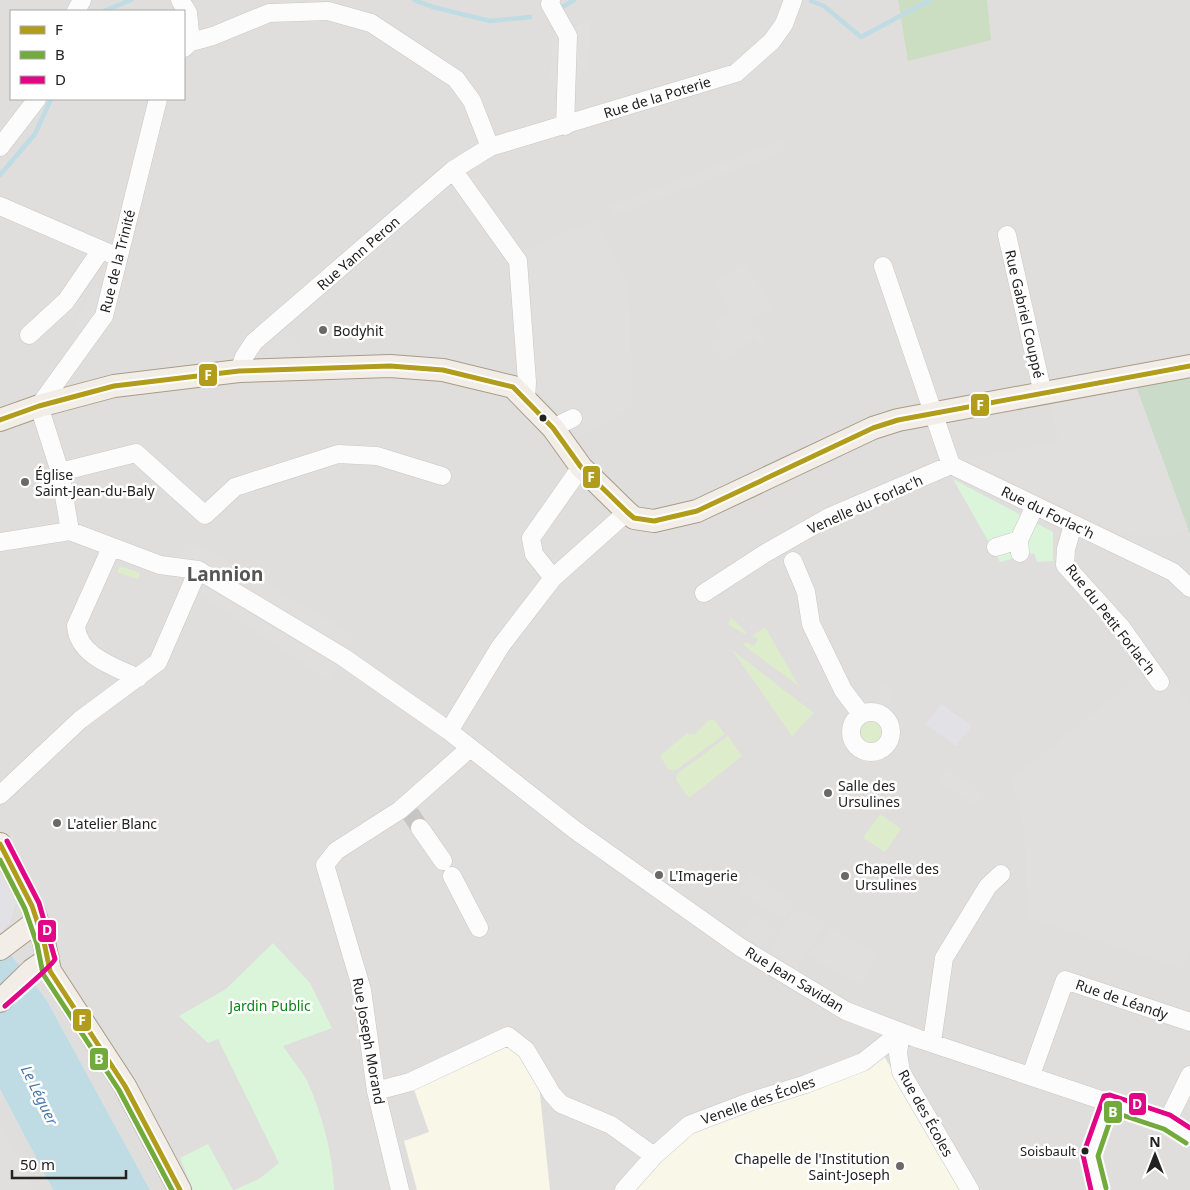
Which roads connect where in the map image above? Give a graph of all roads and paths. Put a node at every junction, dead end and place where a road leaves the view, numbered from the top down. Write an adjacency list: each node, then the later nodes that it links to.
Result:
1 (551, 0): 7 (street)
2 (793, 1): 7 (street, Rue de la Poterie)
3 (185, 16): 4 (street)
4 (188, 45): 9 (street)
5 (36, 100): 8 (street)
6 (158, 100): 14 (street, Rue de la Trinité)
7 (565, 126): 9 (street, Rue de la Poterie)
8 (0, 147)
9 (490, 147): 10 (street, Rue Yann Peron)
10 (453, 170): 18 (street, Rue Yann Peron); 19 (street)
11 (0, 206): 13 (street)
12 (1006, 235): 20 (street, Rue Gabriel Couppé)
13 (101, 250): 14 (street); 16 (street)
14 (118, 257): 21 (street, Rue de la Trinité)
15 (883, 266): 22 (street)
16 (29, 336)
17 (1190, 366): 20 (main road)
18 (239, 371): 19 (main road); 21 (main road)
19 (526, 391): 25 (main road)
20 (1043, 394): 22 (main road)
21 (40, 406): 23 (main road); 26 (street)
22 (932, 414): 24 (street); 29 (main road)
23 (0, 420)
24 (951, 465): 28 (street, Rue du Forlac'h); 35 (street, Venelle du Forlac'h)
25 (581, 467): 29 (main road); 37 (street)
26 (60, 472): 27 (street); 31 (street)
27 (442, 476)
28 (1035, 506): 30 (street, Rue du Forlac'h); 33 (street)
29 (627, 512): 37 (street)
30 (1073, 525): 38 (street, Rue du Forlac'h); 41 (street, Rue du Petit Forlac'h)
31 (70, 531): 32 (street); 34 (street)
32 (0, 542)
33 (996, 546)
34 (111, 548): 36 (street); 40 (street)
35 (788, 550): 39 (street, Venelle du Forlac'h); 42 (street)
36 (198, 570): 40 (street); 43 (street, Rue Jean Savidan)
37 (553, 578): 43 (street)
38 (1190, 588)
39 (704, 593)
40 (138, 678): 45 (street)
41 (1160, 682)
42 (861, 714)
43 (449, 731): 44 (street, Rue Jean Savidan)
44 (470, 748): 55 (street, Rue Jean Savidan); 59 (street, Rue Joseph Morand)
45 (0, 795)
46 (420, 828): 50 (street)
47 (0, 844): 49 (main road)
48 (1001, 874): 56 (street)
49 (37, 921): 51 (main road); 52 (main road)
50 (479, 928)
51 (8, 942)
52 (44, 967): 53 (main road); 65 (main road)
53 (0, 1001)
54 (1190, 1022): 57 (street, Rue de Léandy)
55 (900, 1032): 56 (street, Rue Jean Savidan); 63 (street, Venelle des Écoles); 68 (street, Rue des Écoles)
56 (932, 1042): 57 (street, Rue Jean Savidan)
57 (1031, 1075): 60 (street, Rue Jean Savidan)
58 (1190, 1075): 61 (street)
59 (376, 1092): 63 (street); 66 (street, Rue Joseph Morand)
60 (1108, 1102): 61 (street, Rue Jean Savidan); 64 (street)
61 (1167, 1122): 62 (street, Rue Jean Savidan)
62 (1190, 1137)
63 (654, 1156): 67 (street)
64 (1097, 1189)
65 (180, 1190)
66 (400, 1190)
67 (624, 1190)
68 (970, 1190)

